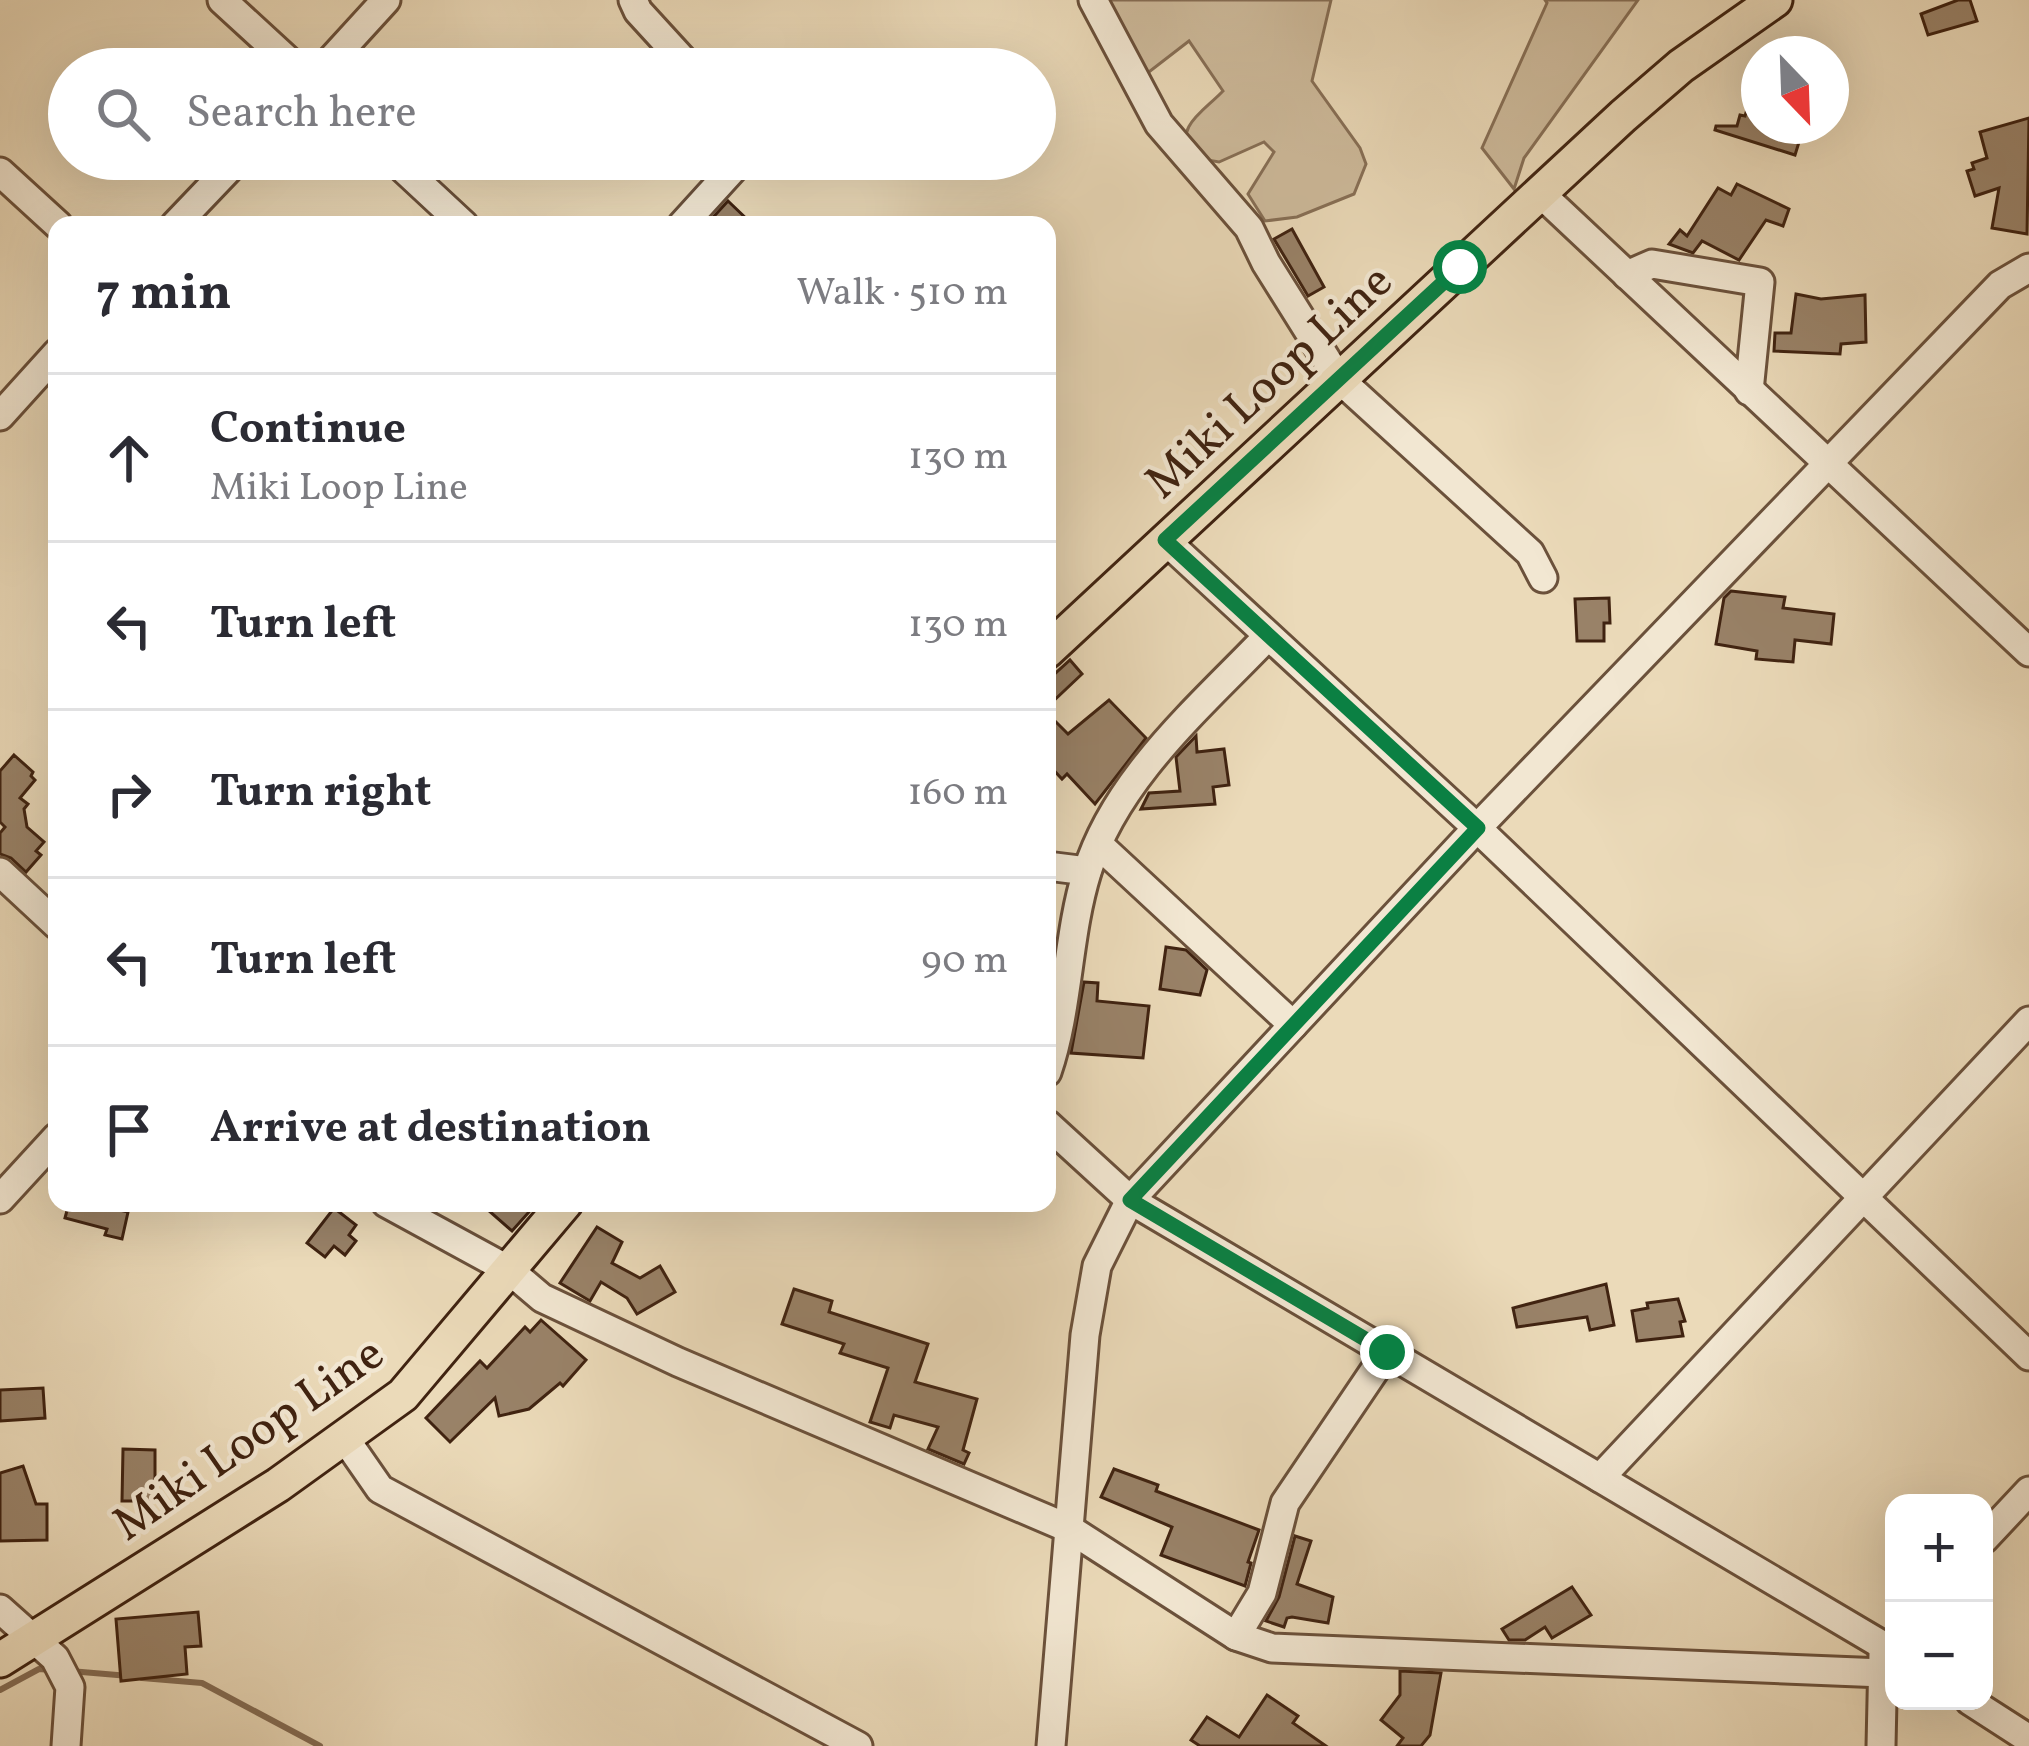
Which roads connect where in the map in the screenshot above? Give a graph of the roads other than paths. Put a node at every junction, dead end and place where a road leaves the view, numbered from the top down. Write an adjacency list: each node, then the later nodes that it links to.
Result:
1 (222, 0): 6 (street)
2 (386, 0): 7 (street)
3 (633, 0): 8 (street)
4 (1093, 0): 21 (street)
5 (1775, 0): 13 (main road, Miki Loop Line)
6 (274, 48)
7 (342, 48)
8 (672, 48)
9 (0, 172): 14 (street)
10 (218, 180): 15 (street)
11 (416, 180): 16 (street)
12 (723, 180): 17 (street)
13 (1541, 194): 19 (street); 21 (main road, Miki Loop Line)
14 (48, 216)
15 (184, 216)
16 (454, 216)
17 (690, 216)
18 (2029, 268): 24 (street)
19 (1627, 275): 22 (street); 22 (street)
20 (48, 362): 23 (street)
21 (1338, 378): 25 (main road, Miki Loop Line); 26 (street)
22 (1749, 392): 24 (street)
23 (0, 416)
24 (1825, 464): 29 (street); 30 (street)
25 (1165, 540): 27 (street); 28 (main road, Miki Loop Line)
26 (1543, 578)
27 (1266, 638): 30 (street); 31 (street)
28 (1056, 643)
29 (2029, 652)
30 (1478, 828): 36 (street); 40 (street)
31 (1093, 858): 32 (street); 36 (street); 37 (street)
32 (1056, 864)
33 (0, 872): 34 (street)
34 (48, 917)
35 (2029, 1022): 40 (street)
36 (1294, 1025): 42 (street)
37 (1056, 1030)
38 (1056, 1132): 42 (street)
39 (48, 1148): 41 (street)
40 (1863, 1198): 47 (street); 49 (street)
41 (0, 1199)
42 (1130, 1200): 46 (street); 51 (street)
43 (403, 1212): 45 (street)
44 (557, 1212): 45 (main road, Miki Loop Line)
45 (509, 1270): 48 (main road, Miki Loop Line); 51 (street)
46 (1387, 1352): 49 (street); 54 (street)
47 (2029, 1356)
48 (346, 1440): 55 (main road, Miki Loop Line); 62 (street)
49 (1600, 1478): 56 (street)
50 (2029, 1491): 52 (street)
51 (1068, 1528): 54 (street); 64 (street)
52 (1993, 1529)
53 (0, 1609): 55 (street)
54 (1236, 1636): 57 (street)
55 (33, 1640): 58 (main road, Miki Loop Line); 63 (street)
56 (1885, 1649)
57 (1885, 1651)
58 (0, 1660)
59 (1885, 1698): 65 (street)
60 (1984, 1710): 61 (street)
61 (2029, 1739)
62 (844, 1743)
63 (66, 1746)
64 (1051, 1746)
65 (1881, 1746)

